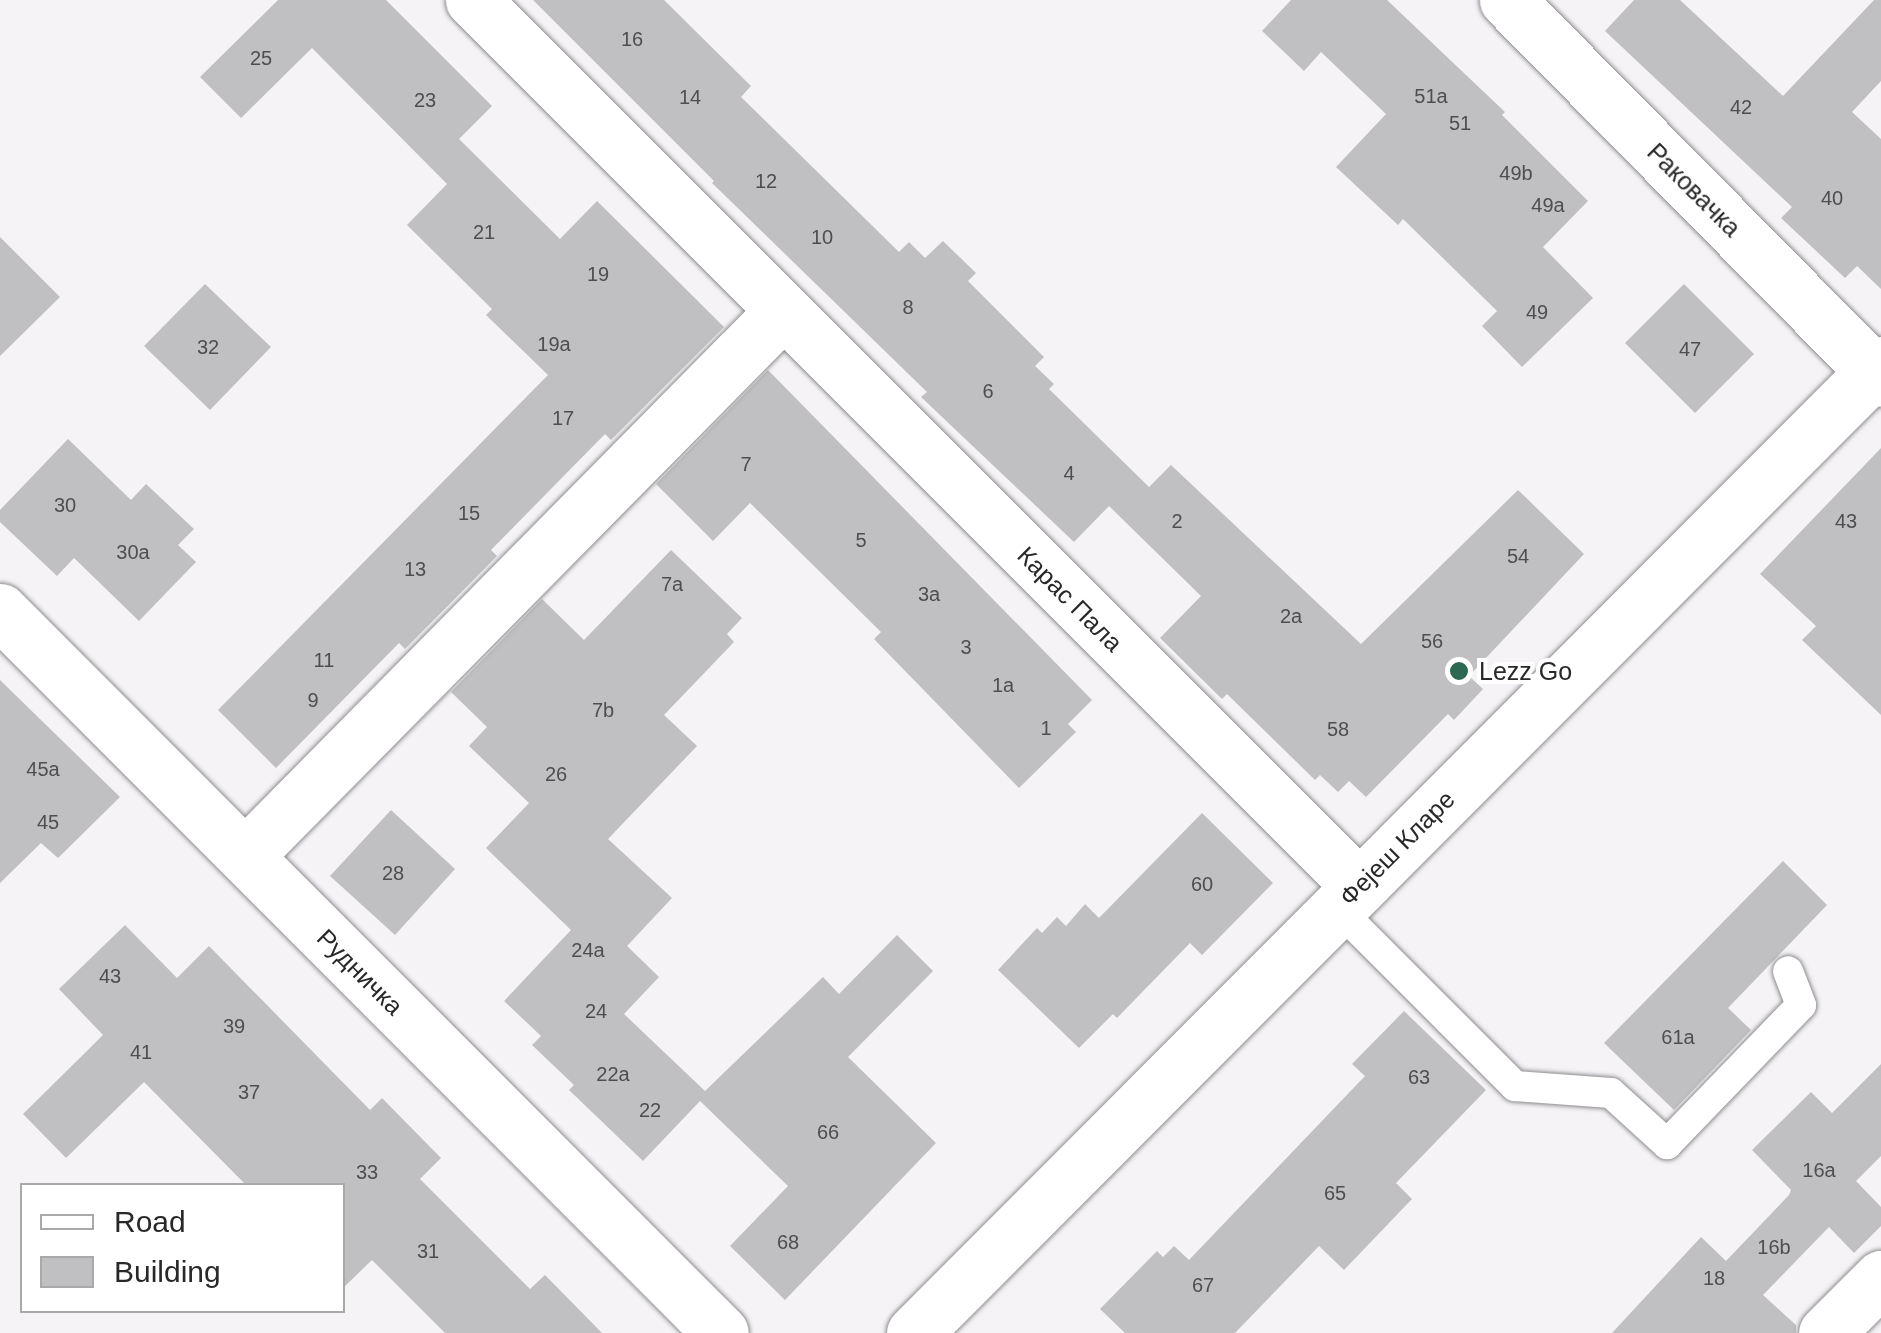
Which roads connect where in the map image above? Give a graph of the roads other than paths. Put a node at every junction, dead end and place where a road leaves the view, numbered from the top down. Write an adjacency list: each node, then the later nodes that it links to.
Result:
1 (472, 0): 3 (street, Карас Пала)
2 (1507, 0): 4 (street, Раковачка)
3 (781, 313): 6 (street); 7 (street, Карас Пала)
4 (1878, 372): 7 (street, Фејеш Кларе)
5 (0, 610): 6 (street, Рудничка)
6 (246, 856): 10 (street, Рудничка)
7 (1348, 897): 8 (lane); 11 (street, Фејеш Кларе)
8 (1788, 971)
9 (1881, 1278): 12 (street)
10 (721, 1333)
11 (914, 1333)
12 (1826, 1333)

